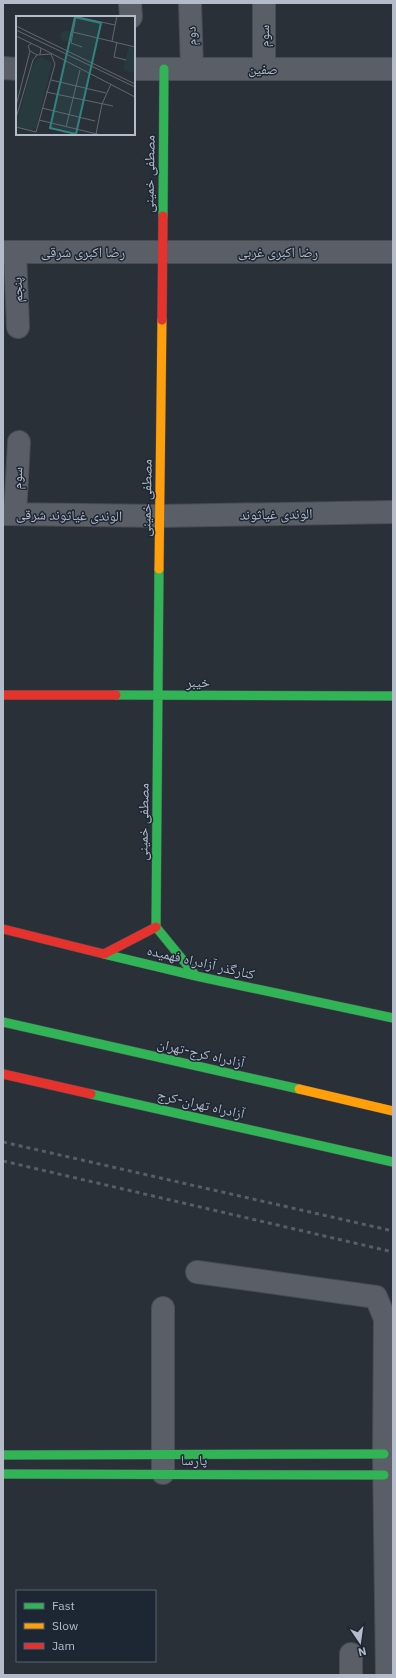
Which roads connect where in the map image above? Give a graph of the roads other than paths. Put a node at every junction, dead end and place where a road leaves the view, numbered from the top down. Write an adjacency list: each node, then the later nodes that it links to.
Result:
1 (130, 3): 4 (street)
2 (190, 3): 9 (street, دوم)
3 (264, 3): 10 (street, سوم)
4 (131, 16)
5 (3, 68): 6 (street)
6 (16, 68)
7 (135, 69): 8 (street, صفین)
8 (164, 69): 9 (street, صفین); 12 (main road, مصطفی خمینی)
9 (192, 69): 10 (street, صفین)
10 (264, 69): 11 (street, صفین)
11 (393, 69)
12 (162, 251): 13 (street, رضا اکبری شرقی); 14 (street, رضا اکبری غربی); 19 (main road, مصطفی خمینی)
13 (9, 252): 15 (street, پنجم)
14 (393, 252)
15 (18, 327)
16 (19, 442): 18 (street, سوم)
17 (393, 512): 19 (street, الوندی غیاثوند)
18 (9, 514): 19 (street, الوندی غیاثوند شرقی)
19 (160, 516): 21 (main road, مصطفی خمینی)
20 (3, 695): 21 (main road, خیبر)
21 (158, 695): 22 (main road, خیبر); 23 (main road, مصطفی خمینی)
22 (393, 696)
23 (156, 927): 25 (main road); 26 (main road)
24 (3, 929): 25 (main road, کنارگذر آزادراه فهمیده)
25 (104, 954): 26 (main road, کنارگذر آزادراه فهمیده)
26 (196, 976): 27 (main road, کنارگذر آزادراه فهمیده)
27 (393, 1018)
28 (3, 1022): 30 (main road, آزادراه کرج-تهران)
29 (3, 1074): 31 (main road, آزادراه تهران-کرج)
30 (393, 1111)
31 (393, 1162)
32 (197, 1272): 36 (street)
33 (163, 1308): 35 (street)
34 (3, 1455): 35 (main road, پارسا)
35 (163, 1465): 36 (main road, پارسا); 36 (main road, پارسا); 37 (main road, پارسا)
36 (384, 1465): 38 (street)
37 (3, 1474)
38 (386, 1675)

